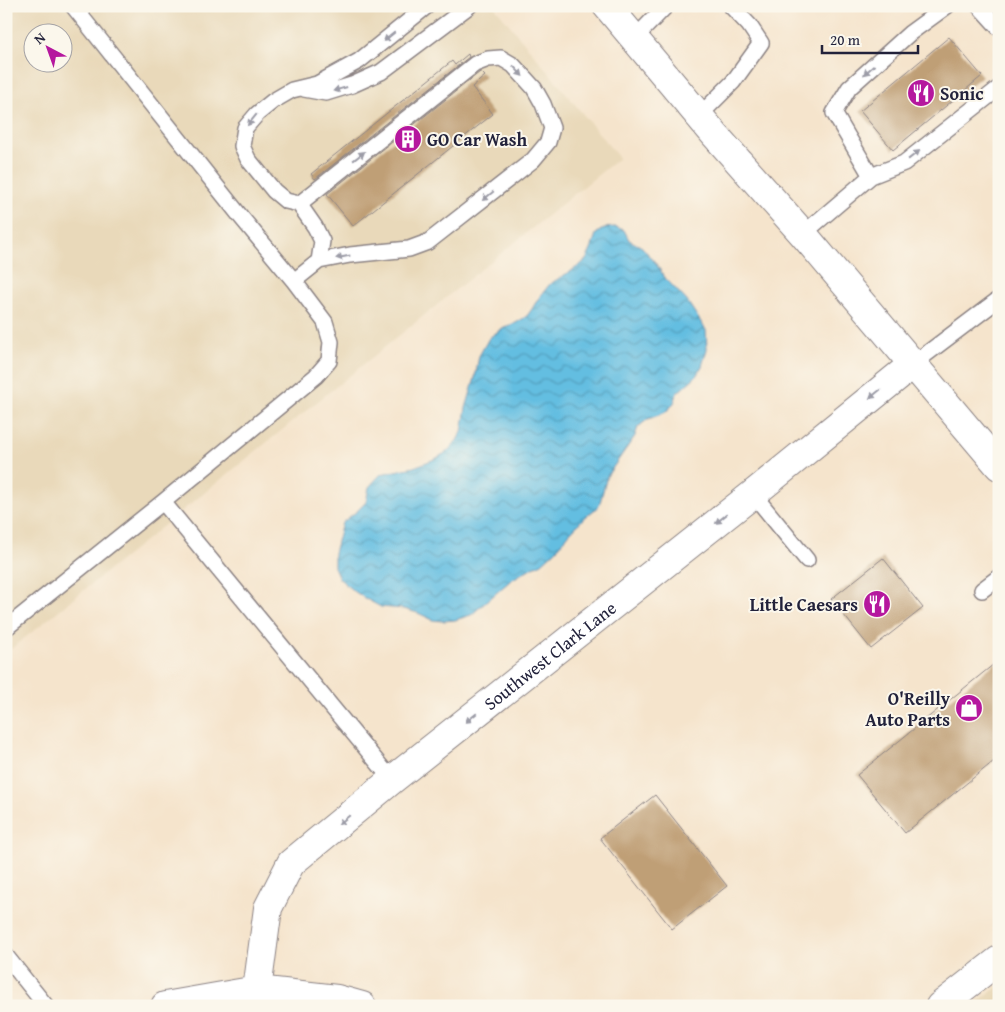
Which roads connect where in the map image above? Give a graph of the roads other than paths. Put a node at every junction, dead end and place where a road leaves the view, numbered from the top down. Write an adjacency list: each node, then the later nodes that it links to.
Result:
1 (73, 6): 18 (lane)
2 (426, 6): 12 (lane, one-way to 12)
3 (469, 6): 12 (lane, one-way to 12)
4 (607, 6): 10 (street)
5 (666, 6): 10 (lane)
6 (731, 6): 13 (lane)
7 (947, 6): 14 (lane, one-way to 14)
8 (979, 6): 9 (lane)
9 (999, 28)
10 (634, 39): 13 (street)
11 (999, 88): 14 (lane, one-way to 11)
12 (300, 89): 15 (lane, one-way to 15)
13 (699, 116): 16 (street)
14 (871, 176): 16 (lane)
15 (299, 204): 17 (lane); 17 (lane, one-way to 17)
16 (804, 234): 20 (street)
17 (319, 261): 18 (lane)
18 (294, 281): 23 (lane)
19 (999, 299): 20 (lane)
20 (913, 364): 21 (street); 22 (street, Southwest Clark Lane, one-way to 22)
21 (999, 466)
22 (753, 494): 24 (lane); 28 (street, Southwest Clark Lane, one-way to 28)
23 (163, 502): 27 (lane); 28 (lane)
24 (807, 560)
25 (999, 578): 26 (lane)
26 (982, 590)
27 (6, 628)
28 (392, 780): 31 (street, Southwest Clark Lane, one-way to 31)
29 (6, 956): 32 (lane)
30 (999, 960): 35 (street)
31 (257, 990): 33 (street); 34 (street)
32 (46, 1006)
33 (165, 1006)
34 (362, 1006)
35 (940, 1006)

